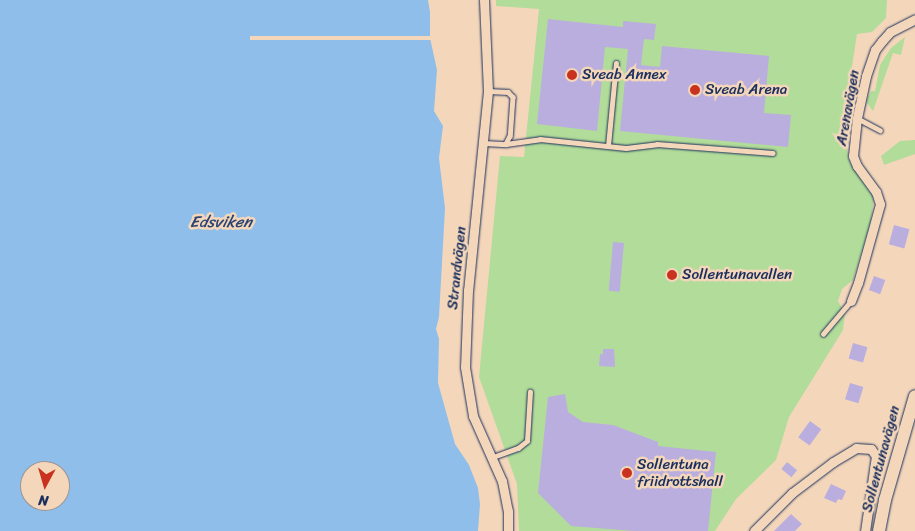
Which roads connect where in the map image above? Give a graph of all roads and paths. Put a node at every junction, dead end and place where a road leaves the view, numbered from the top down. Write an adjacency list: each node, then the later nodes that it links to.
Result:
1 (484, 0): 4 (street, Strandvägen)
2 (915, 19): 5 (street, Arenavägen)
3 (616, 63): 9 (lane)
4 (488, 91): 7 (street, Strandvägen); 8 (lane)
5 (857, 118): 6 (lane); 11 (street, Arenavägen)
6 (880, 130)
7 (484, 143): 8 (lane); 15 (street, Strandvägen)
8 (506, 144): 9 (lane)
9 (608, 146): 10 (lane)
10 (774, 153)
11 (851, 301): 12 (lane)
12 (823, 334)
13 (530, 392): 15 (lane)
14 (915, 396): 19 (street, Sollentunavägen)
15 (493, 457): 16 (street, Strandvägen)
16 (508, 531)
17 (754, 531): 18 (street)
18 (866, 531)
19 (879, 531)

